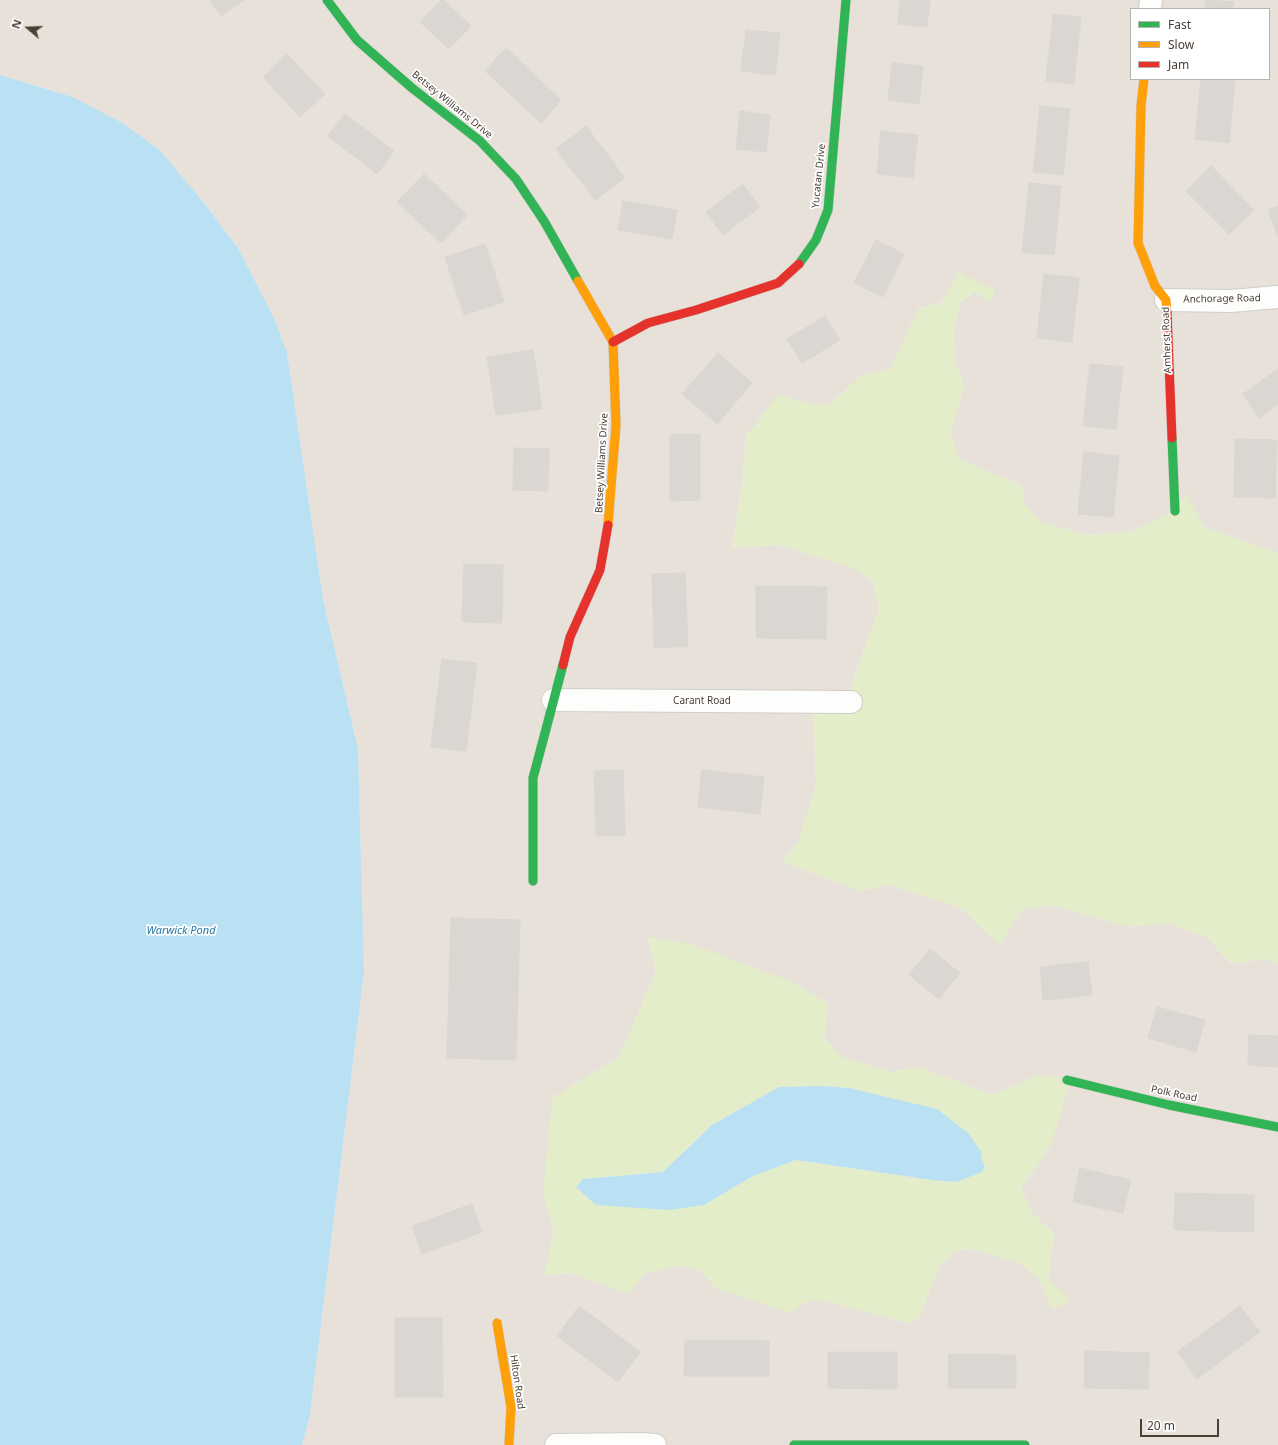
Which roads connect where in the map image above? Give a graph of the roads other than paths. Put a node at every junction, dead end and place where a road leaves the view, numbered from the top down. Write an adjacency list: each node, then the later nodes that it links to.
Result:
1 (326, 0): 6 (street, Betsey Williams Drive)
2 (846, 0): 6 (street, Yucatan Drive)
3 (1144, 80): 5 (street, Amherst Road)
4 (1278, 298): 5 (street, Anchorage Road)
5 (1166, 300): 7 (street, Amherst Road)
6 (613, 342): 8 (street, Betsey Williams Drive)
7 (1175, 511)
8 (553, 700): 9 (street, Carant Road); 10 (street, Betsey Williams Drive)
9 (851, 702)
10 (533, 881)
11 (1067, 1080): 12 (street, Polk Road)
12 (1278, 1127)
13 (497, 1323): 14 (street, Hilton Road)
14 (509, 1445)
15 (556, 1445): 16 (street)
16 (656, 1445)
17 (794, 1445): 18 (street)
18 (1025, 1445)

